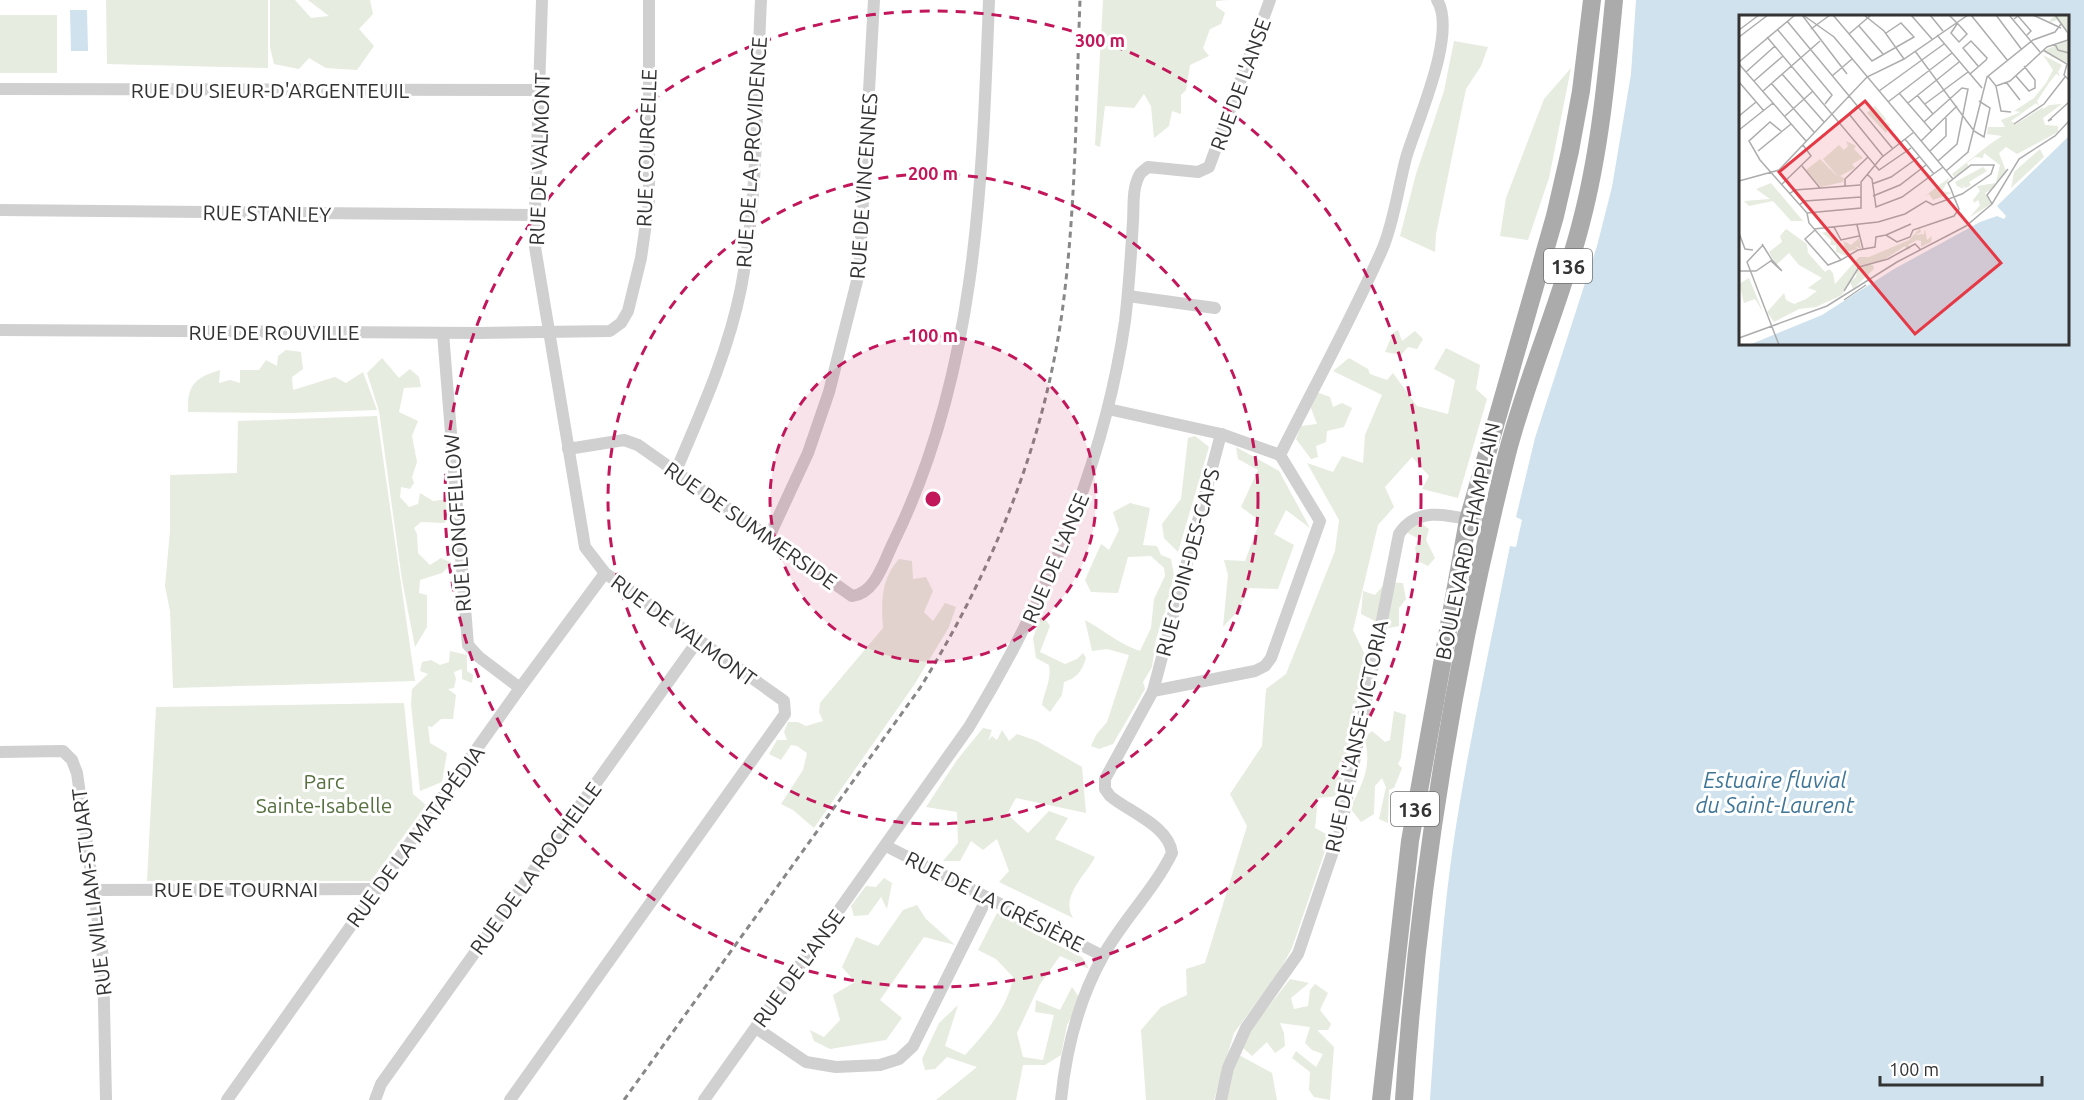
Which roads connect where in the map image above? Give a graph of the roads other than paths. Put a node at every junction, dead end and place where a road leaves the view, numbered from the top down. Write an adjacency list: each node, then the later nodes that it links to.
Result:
1 (542, 0): 11 (street, RUE DE VALMONT)
2 (648, 0): 17 (street, RUE COURCELLE)
3 (761, 0): 23 (street, RUE DE LA PROVIDENCE)
4 (874, 0): 26 (street, RUE DE VINCENNES)
5 (989, 0): 26 (street, RUE DE SUMMERSIDE)
6 (1270, 0): 14 (street, RUE DE L'ANSE)
7 (1437, 0): 22 (street)
8 (1592, 0): 24 (main road, BOULEVARD CHAMPLAIN / 136)
9 (1614, 0): 25 (main road, BOULEVARD CHAMPLAIN / 136)
10 (0, 89): 11 (street, RUE DU SIEUR-D'ARGENTEUIL)
11 (541, 90): 13 (street, RUE DE VALMONT)
12 (0, 210): 13 (street, RUE STANLEY)
13 (533, 215): 17 (street, RUE DE VALMONT)
14 (1128, 296): 15 (street); 19 (street, RUE DE L'ANSE)
15 (1215, 308)
16 (0, 330): 18 (street, RUE DE ROUVILLE)
17 (547, 330): 18 (street, RUE DE ROUVILLE); 21 (street, RUE DE VALMONT)
18 (443, 333): 29 (street, RUE LONGFELLOW)
19 (1108, 409): 20 (street); 32 (street, RUE DE L'ANSE)
20 (1221, 434): 22 (street); 30 (street, RUE COIN-DES-CAPS)
21 (568, 449): 23 (street, RUE DE SUMMERSIDE); 27 (street, RUE DE VALMONT)
22 (1280, 455): 30 (street)
23 (675, 472): 26 (street, RUE DE SUMMERSIDE)
24 (1468, 520): 25 (street, RUE DE L'ANSE-VICTORIA); 44 (street, RUE DE L'ANSE-VICTORIA); 45 (main road, BOULEVARD CHAMPLAIN / 136)
25 (1490, 524): 46 (main road, BOULEVARD CHAMPLAIN / 136)
26 (769, 537)
27 (605, 573): 28 (street, RUE DE VALMONT); 29 (street, RUE DE LA MATAPÉDIA)
28 (699, 639): 40 (street, RUE DE LA ROCHELLE); 41 (street, RUE DE VALMONT)
29 (520, 688): 33 (street, RUE DE LA MATAPÉDIA)
30 (1153, 691): 36 (street, RUE COIN-DES-CAPS)
31 (0, 752): 34 (street, RUE WILLIAM-STUART)
32 (886, 846): 35 (street, RUE DE LA GRÉSIÈRE); 37 (street, RUE DE L'ANSE)
33 (377, 889): 34 (street, RUE DE TOURNAI); 39 (street, RUE DE LA MATAPÉDIA)
34 (94, 890): 38 (street, RUE WILLIAM-STUART)
35 (987, 898): 36 (street, RUE DE LA GRÉSIÈRE); 37 (street)
36 (1104, 956): 43 (street)
37 (756, 1028): 42 (street, RUE DE L'ANSE)
38 (106, 1100)
39 (227, 1100)
40 (375, 1100)
41 (510, 1100)
42 (704, 1100)
43 (1061, 1100)
44 (1221, 1100)
45 (1381, 1100)
46 (1404, 1100)

